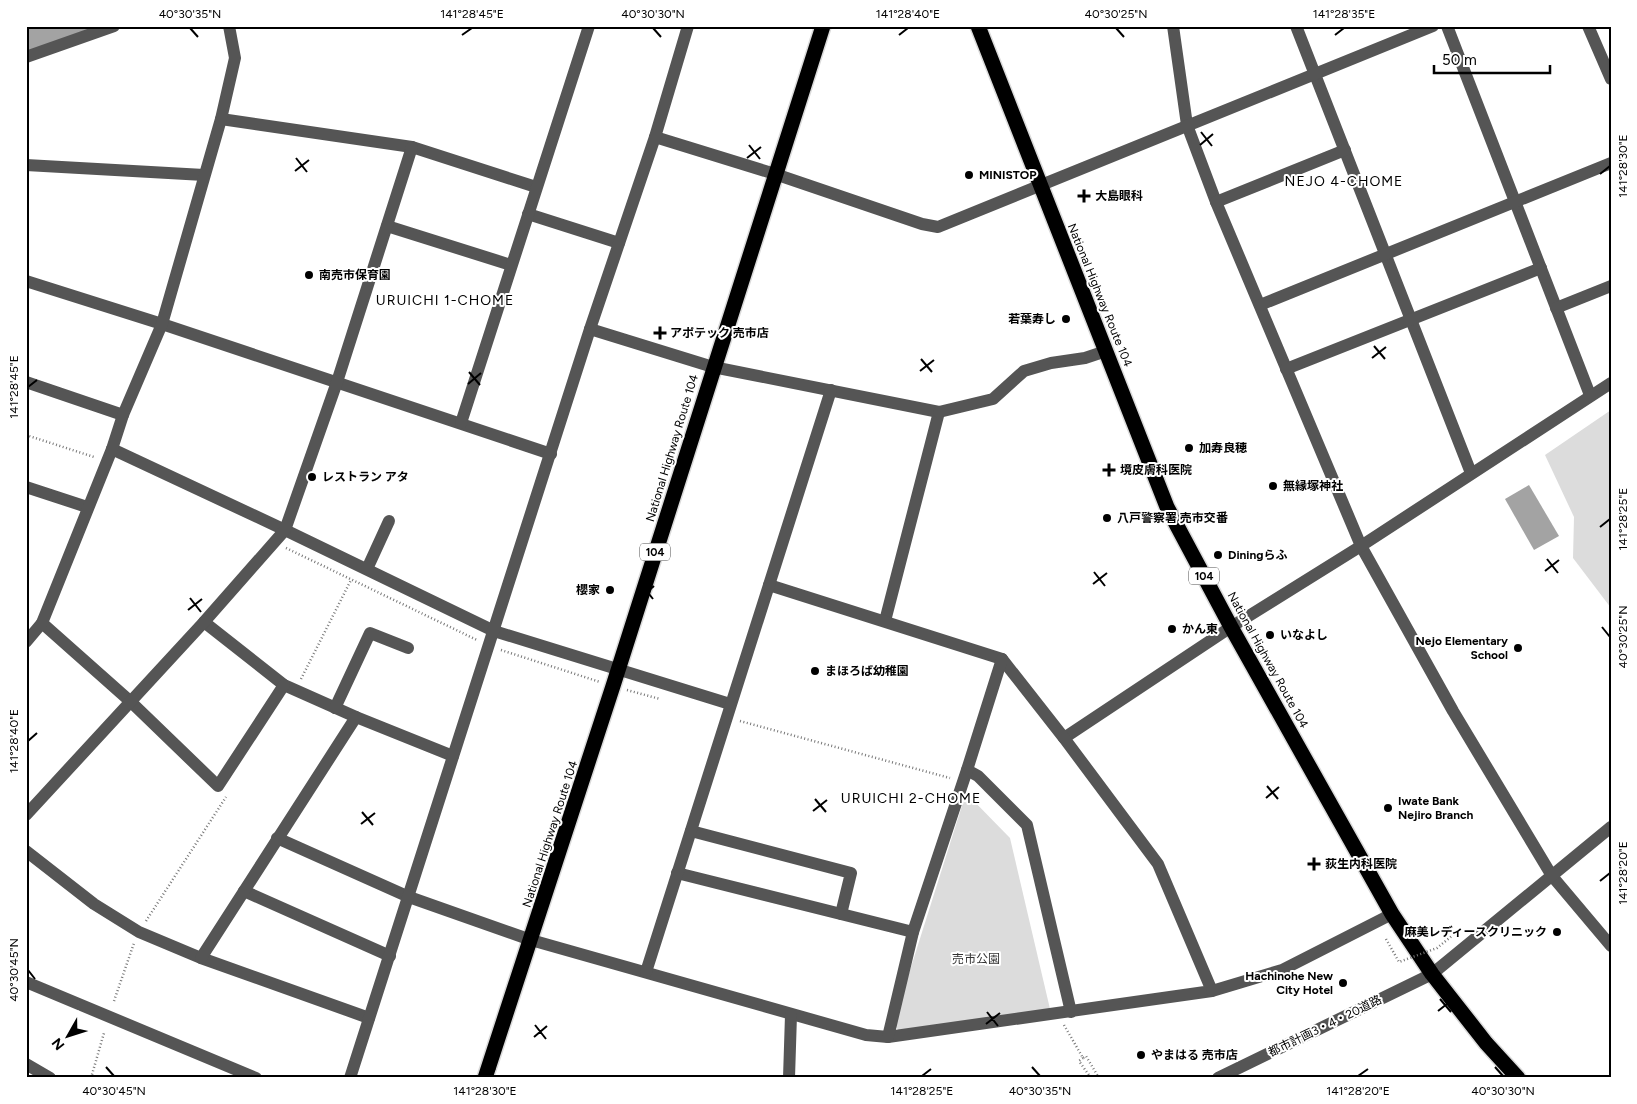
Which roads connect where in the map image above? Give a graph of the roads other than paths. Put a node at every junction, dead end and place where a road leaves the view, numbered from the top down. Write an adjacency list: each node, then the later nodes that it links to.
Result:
1 (114, 26): 12 (street)
2 (229, 26): 15 (street)
3 (589, 26): 25 (street)
4 (688, 26): 17 (street)
5 (823, 26): 22 (highway, National Highway Route 104 / 104)
6 (978, 26): 24 (highway, National Highway Route 104 / 104)
7 (1173, 26): 16 (street)
8 (1296, 26): 13 (street)
9 (1433, 26): 13 (street)
10 (1447, 26): 27 (street)
11 (1588, 26): 14 (street)
12 (26, 57)
13 (1315, 75): 16 (street); 19 (street)
14 (1611, 80)
15 (221, 119): 18 (street); 23 (street)
16 (1186, 125): 24 (street); 26 (street)
17 (655, 137): 22 (street); 30 (street)
18 (412, 147): 25 (street); 29 (street)
19 (1345, 150): 26 (street); 31 (street)
20 (1611, 164): 27 (street)
21 (26, 165): 23 (street)
22 (775, 174): 24 (street); 42 (highway, National Highway Route 104 / 104)
23 (204, 175): 39 (street)
24 (1040, 185): 41 (highway, National Highway Route 104 / 104)
25 (536, 187): 28 (street)
26 (1216, 202): 36 (street)
27 (1515, 202): 31 (street); 33 (street)
28 (528, 214): 30 (street); 32 (street)
29 (387, 226): 32 (street); 45 (street)
30 (619, 243): 40 (street)
31 (1386, 254): 36 (street); 38 (street)
32 (511, 265): 51 (street)
33 (1541, 268): 37 (street); 38 (street)
34 (26, 281): 39 (street)
35 (1611, 286): 37 (street)
36 (1260, 305): 43 (street)
37 (1556, 308): 48 (street)
38 (1411, 319): 43 (street); 54 (street)
39 (162, 324): 45 (street); 50 (street)
40 (590, 329): 42 (street); 53 (street)
41 (1106, 350): 49 (street); 65 (highway, National Highway Route 104 / 104)
42 (713, 367): 47 (street); 70 (highway, National Highway Route 104 / 104)
43 (1286, 369): 59 (street)
44 (26, 382): 50 (street)
45 (337, 382): 51 (street); 58 (street)
46 (1611, 383): 48 (street)
47 (831, 390): 49 (street); 61 (street)
48 (1590, 395): 54 (street)
49 (939, 412): 62 (street)
50 (123, 415): 52 (street)
51 (461, 423): 53 (street)
52 (112, 449): 56 (street); 58 (street)
53 (551, 454): 66 (street)
54 (1471, 473): 59 (street)
55 (26, 487): 56 (street)
56 (88, 507): 64 (street)
57 (389, 521): 60 (street)
58 (285, 530): 60 (street); 63 (street)
59 (1361, 546): 65 (street); 85 (street)
60 (367, 569): 66 (street)
61 (769, 584): 62 (street); 73 (street)
62 (885, 621): 69 (street)
63 (204, 622): 71 (street); 72 (street)
64 (42, 623): 67 (street); 72 (street)
65 (1231, 627): 76 (street); 89 (highway, National Highway Route 104 / 104)
66 (494, 631): 70 (street); 77 (street)
67 (26, 642)
68 (408, 648): 74 (street)
69 (1002, 659): 76 (street); 78 (street)
70 (618, 669): 73 (street); 91 (highway, National Highway Route 104 / 104)
71 (284, 685): 72 (street); 74 (street)
72 (131, 702): 79 (street)
73 (730, 704): 81 (street)
74 (335, 708): 75 (street)
75 (356, 717): 77 (street); 82 (street)
76 (1064, 738): 98 (street)
77 (454, 756): 87 (street)
78 (965, 776): 90 (street); 99 (street)
79 (26, 815)
80 (1611, 827): 85 (street, 都市計画3・4・20道路)
81 (690, 831): 84 (street); 88 (street)
82 (277, 838): 86 (street); 87 (street)
83 (26, 851): 94 (street)
84 (677, 873): 88 (street); 95 (street)
85 (1552, 876): 92 (street); 96 (street, 都市計画3・4・20道路)
86 (244, 891): 93 (street); 94 (street)
87 (409, 897): 91 (street); 93 (street)
88 (841, 914): 90 (street)
89 (1392, 914): 96 (highway, National Highway Route 104 / 104); 98 (street)
90 (913, 932): 102 (street)
91 (531, 940): 95 (street); 107 (highway, National Highway Route 104 / 104)
92 (1611, 946)
93 (390, 956): 101 (street)
94 (201, 958): 101 (street)
95 (646, 972): 100 (street)
96 (1432, 974): 109 (street, 都市計画3・4・20道路); 110 (highway, National Highway Route 104 / 104)
97 (26, 982): 105 (street)
98 (1212, 991): 99 (street)
99 (1071, 1012): 102 (street)
100 (791, 1015): 102 (street); 108 (street)
101 (370, 1018): 106 (street)
102 (888, 1037)
103 (26, 1064): 104 (street)
104 (50, 1078)
105 (256, 1078)
106 (350, 1078)
107 (485, 1078)
108 (788, 1078)
109 (1218, 1078)
110 (1518, 1078)

